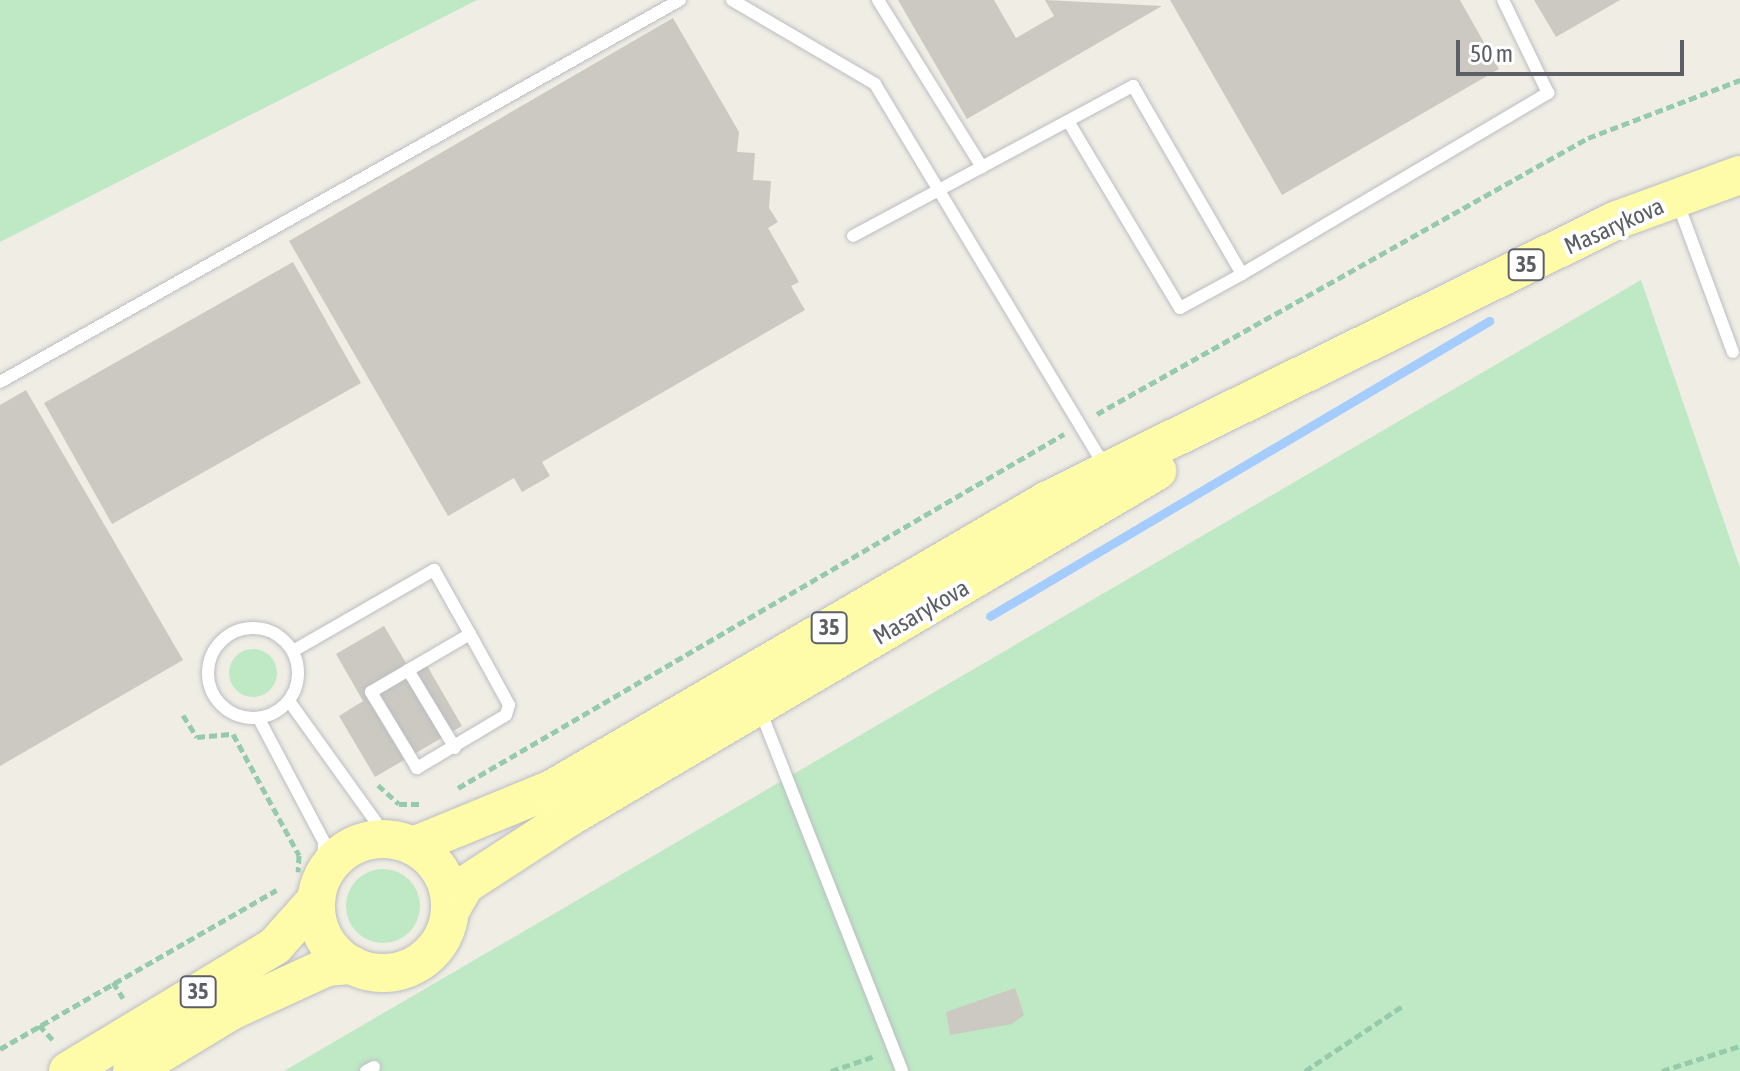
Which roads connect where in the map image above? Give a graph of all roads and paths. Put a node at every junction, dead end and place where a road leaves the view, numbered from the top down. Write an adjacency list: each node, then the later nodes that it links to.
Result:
1 (680, 0): 14 (lane)
2 (732, 0): 9 (lane)
3 (878, 0): 7 (lane)
4 (1503, 0): 12 (lane)
5 (1740, 80): 15 (path)
6 (1068, 121): 7 (lane); 12 (lane); 12 (lane)
7 (982, 167): 9 (lane)
8 (1740, 175): 10 (main road, Masarykova / 35)
9 (940, 189): 11 (lane); 15 (lane)
10 (1676, 198): 13 (lane); 16 (main road, Masarykova / 35)
11 (853, 236)
12 (1242, 274)
13 (1733, 352)
14 (0, 382)
15 (1080, 424): 16 (lane); 26 (path)
16 (1114, 482): 21 (main road, Masarykova / 35); 30 (main road, Masarykova / 35)
17 (470, 634): 18 (lane); 19 (lane); 24 (lane)
18 (293, 651): 20 (lane); 23 (lane)
19 (408, 670): 24 (lane); 24 (lane)
20 (289, 701): 23 (lane); 25 (lane)
21 (759, 707): 32 (main road, Masarykova / 35); 37 (lane)
22 (183, 715): 29 (path)
23 (259, 719): 28 (lane)
24 (455, 748)
25 (357, 794): 27 (path); 30 (lane)
26 (445, 796)
27 (431, 804)
28 (313, 823): 29 (path); 31 (lane)
29 (290, 838): 31 (path)
30 (401, 843): 31 (main road, Masarykova / 35); 32 (main road)
31 (306, 886): 33 (main road); 36 (path); 38 (main road, Masarykova / 35)
32 (450, 911): 33 (main road, Masarykova / 35)
33 (352, 965): 39 (main road, Masarykova / 35)
34 (1404, 1005): 42 (path)
35 (1740, 1046): 43 (path)
36 (0, 1049)
37 (894, 1049): 40 (path); 41 (lane)
38 (68, 1071)
39 (132, 1071)
40 (831, 1071)
41 (902, 1071)
42 (1305, 1071)
43 (1662, 1071)

